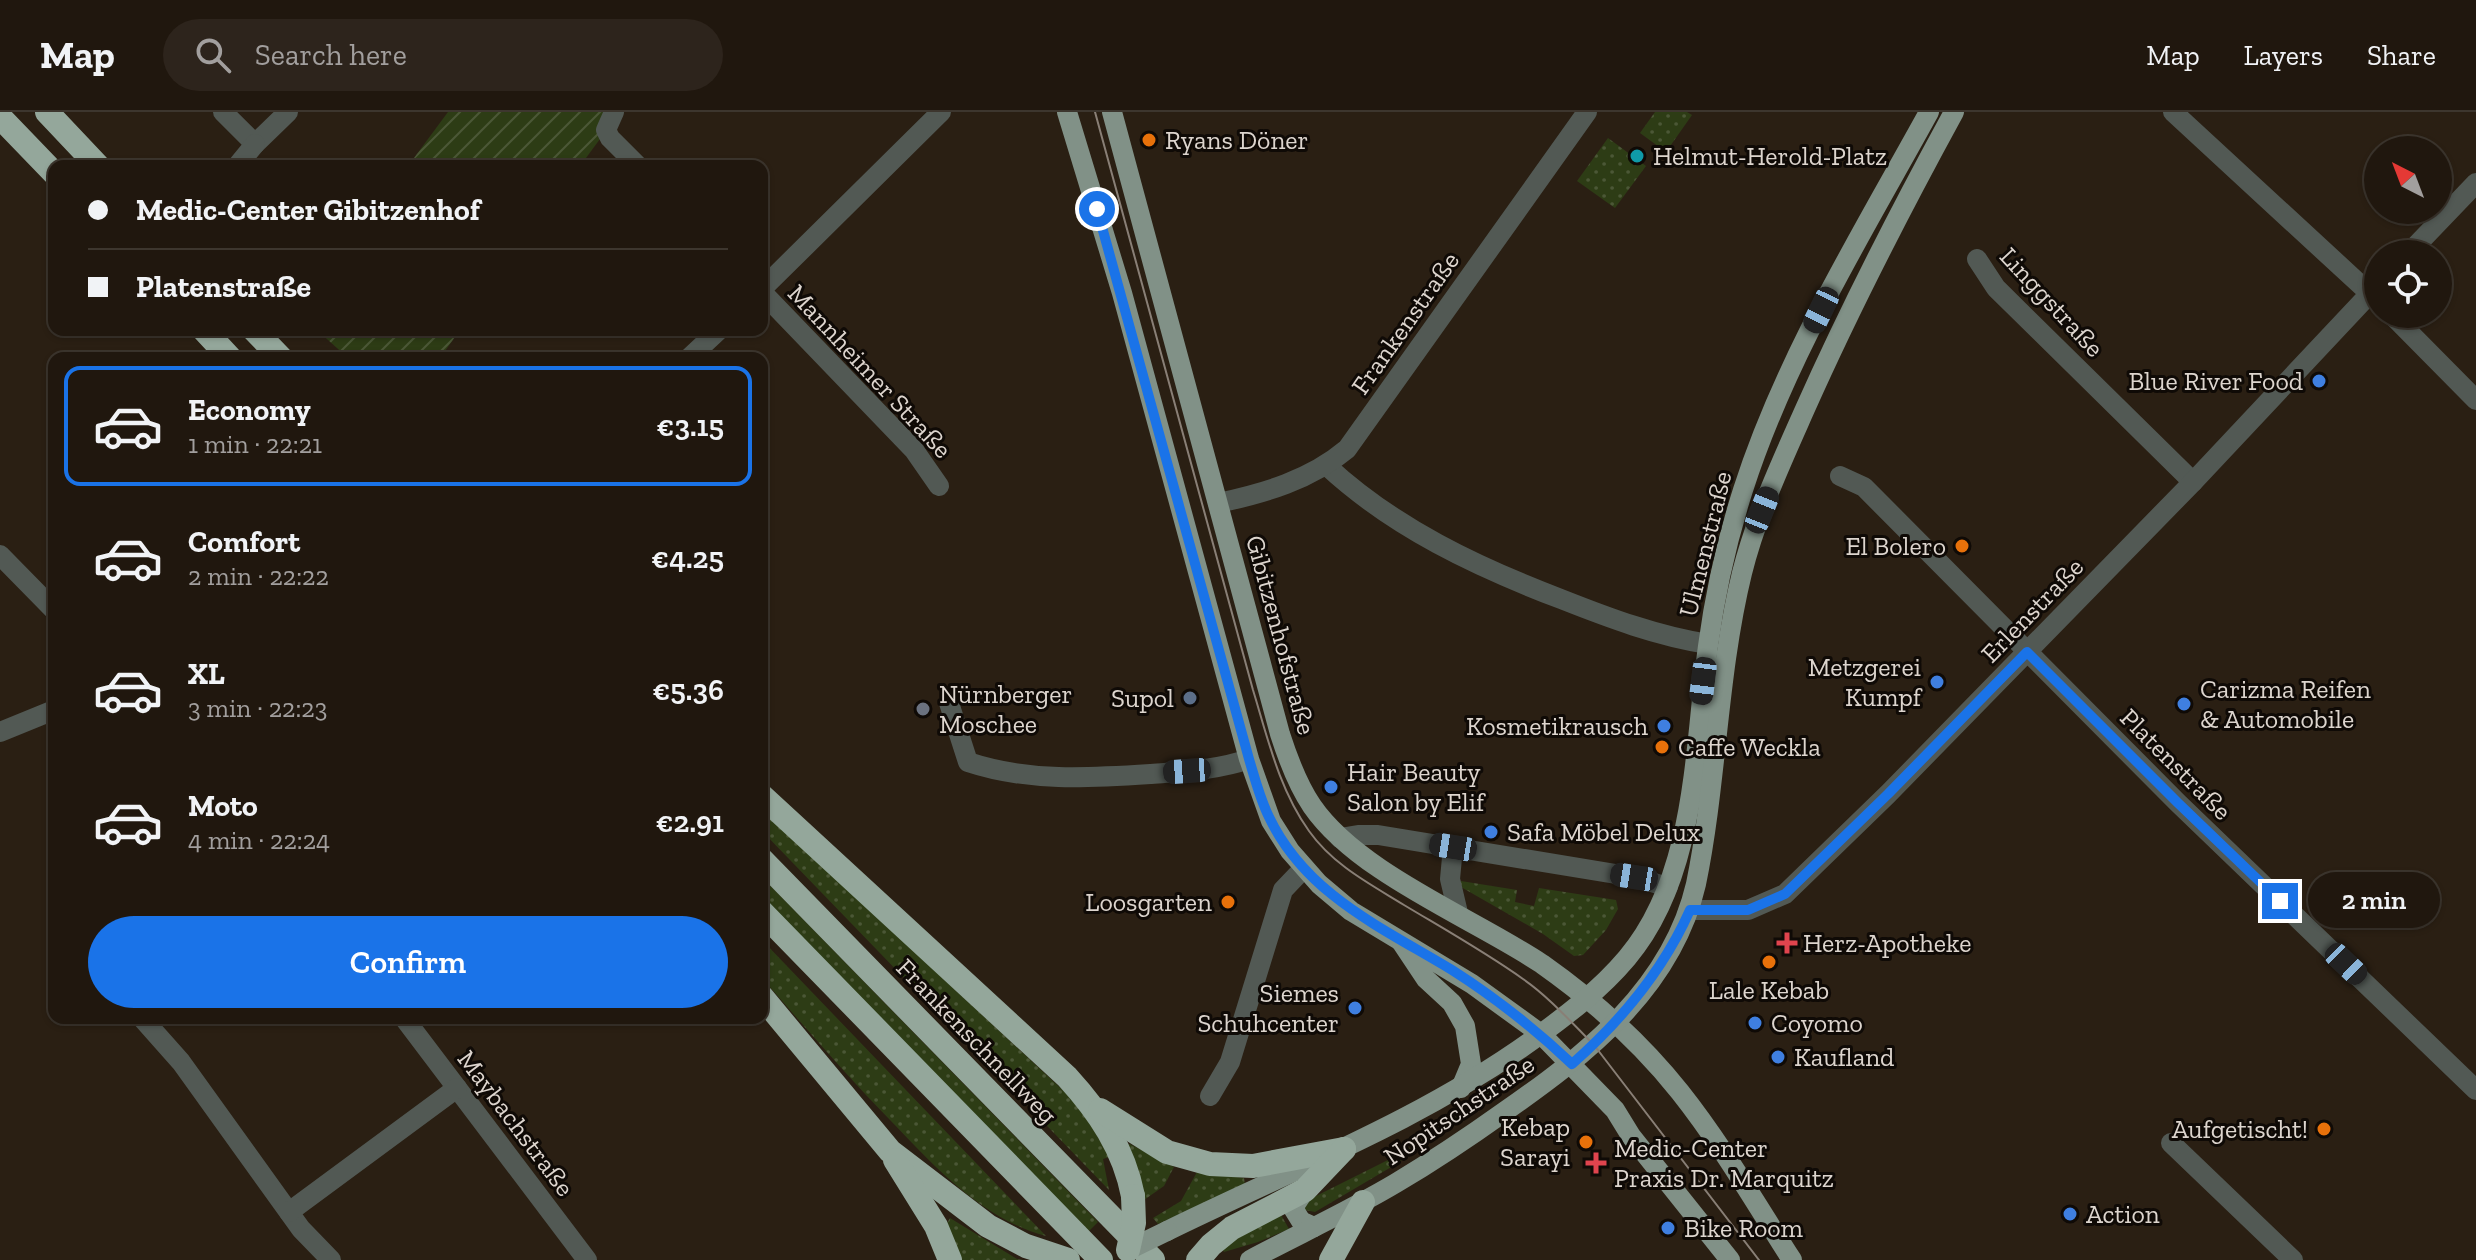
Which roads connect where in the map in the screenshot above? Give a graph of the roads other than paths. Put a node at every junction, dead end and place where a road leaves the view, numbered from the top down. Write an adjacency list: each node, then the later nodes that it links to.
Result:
1 (47, 112): 14 (highway)
2 (223, 112): 13 (street)
3 (288, 112): 13 (street)
4 (941, 112): 22 (street)
5 (1067, 112): 45 (main road)
6 (1112, 112): 37 (main road, Gibitzenhofstraße)
7 (1587, 112): 33 (street, Frankenstraße)
8 (1929, 112): 40 (main road, Ulmenstraße)
9 (1954, 112): 52 (main road, Ulmenstraße)
10 (2173, 112): 21 (street)
11 (0, 117): 17 (highway)
12 (610, 121): 16 (street)
13 (255, 144): 15 (street)
14 (92, 160)
15 (242, 160)
16 (632, 160)
17 (48, 167)
18 (2476, 183): 19 (street)
19 (2421, 240)
20 (1977, 259): 35 (street, Linggstraße)
21 (2364, 283)
22 (768, 284)
23 (768, 296): 36 (street, Mannheimer Straße)
24 (2364, 304): 35 (street, Erlenstraße)
25 (2405, 328): 32 (street)
26 (210, 336): 29 (highway)
27 (260, 336): 30 (highway)
28 (713, 336): 31 (street)
29 (224, 352)
30 (277, 352)
31 (695, 352)
32 (2476, 400)
33 (1327, 466): 37 (street, Frankenstraße); 40 (street)
34 (1840, 476): 41 (street, Platenstraße)
35 (2193, 482): 41 (street, Erlenstraße)
36 (939, 486)
37 (1218, 503): 47 (main road, Gibitzenhofstraße)
38 (0, 555): 39 (street)
39 (48, 604)
40 (1708, 644): 51 (main road, Ulmenstraße)
41 (2027, 652): 52 (street, Erlenstraße); 65 (street, Platenstraße)
42 (949, 703): 45 (street)
43 (48, 712): 44 (street)
44 (0, 732)
45 (1249, 759): 50 (main road)
46 (768, 802): 67 (highway)
47 (1349, 836): 48 (street); 53 (main road, Gibitzenhofstraße)
48 (1453, 847): 51 (street); 53 (street)
49 (768, 866): 81 (highway, Frankenschnellweg)
50 (1304, 868): 55 (main road); 66 (street)
51 (1668, 887): 56 (main road, Ulmenstraße)
52 (1690, 910): 58 (main road, Ulmenstraße)
53 (1458, 913): 56 (main road, Gibitzenhofstraße)
54 (768, 918): 80 (highway)
55 (1400, 940): 61 (main road); 64 (main road)
56 (1586, 999): 58 (main road, Gibitzenhofstraße); 61 (main road, Nopitschstraße)
57 (768, 1004): 70 (highway)
58 (1614, 1023): 62 (main road, Nopitschstraße); 86 (main road, Gibitzenhofstraße)
59 (147, 1024): 73 (street)
60 (409, 1024): 63 (street, Maybachstraße)
61 (1541, 1034): 62 (main road); 64 (main road, Nopitschstraße)
62 (1572, 1064): 72 (main road, Nopitschstraße); 85 (main road)
63 (457, 1088): 73 (street); 78 (street, Maybachstraße)
64 (1461, 1088): 69 (main road, Nopitschstraße)
65 (2476, 1090)
66 (1210, 1096)
67 (1091, 1104): 69 (highway); 75 (highway, bridge)
68 (2171, 1143): 87 (street)
69 (1344, 1149): 71 (highway); 75 (main road, Nopitschstraße, bridge)
70 (890, 1151): 76 (highway); 79 (highway)
71 (1305, 1190): 74 (main road); 82 (highway)
72 (1363, 1202): 74 (main road, Nopitschstraße); 84 (highway)
73 (289, 1212): 77 (street)
74 (1314, 1227): 83 (main road, Nopitschstraße)
75 (1120, 1257)
76 (1062, 1259)
77 (331, 1260)
78 (587, 1260)
79 (950, 1260)
80 (1101, 1260)
81 (1153, 1260)
82 (1198, 1260)
83 (1250, 1260)
84 (1331, 1260)
85 (1730, 1260)
86 (1792, 1260)
87 (2293, 1260)

